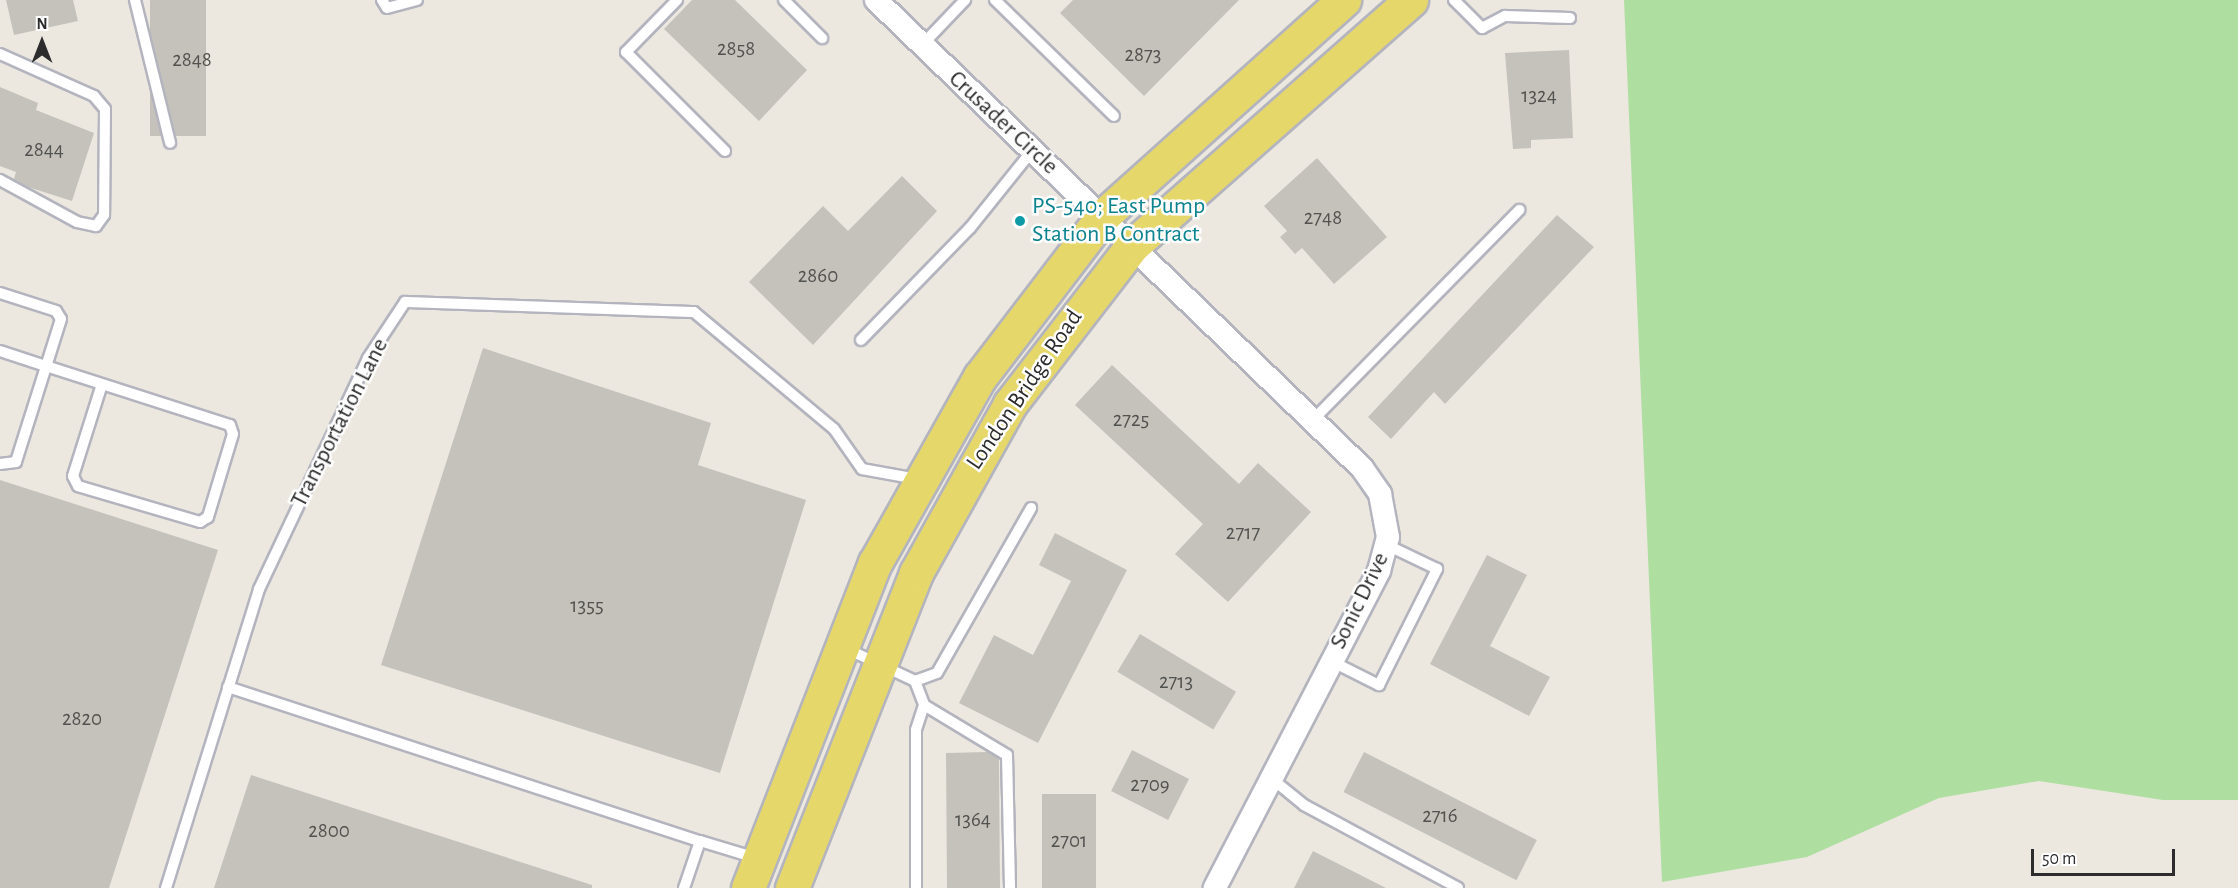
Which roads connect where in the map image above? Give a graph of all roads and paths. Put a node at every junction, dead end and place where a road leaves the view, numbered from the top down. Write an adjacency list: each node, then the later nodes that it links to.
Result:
1 (135, 0): 17 (lane)
2 (382, 0): 3 (lane)
3 (417, 0)
4 (676, 0): 18 (lane)
5 (784, 0): 13 (lane)
6 (876, 0): 14 (street, Crusader Circle)
7 (965, 0): 14 (lane)
8 (995, 0): 16 (lane)
9 (1344, 0): 22 (main road, London Bridge Road)
10 (1411, 0): 23 (main road, London Bridge Road)
11 (1454, 0): 12 (lane)
12 (1570, 18)
13 (822, 38)
14 (921, 46): 19 (street, Crusader Circle)
15 (0, 54): 20 (lane)
16 (1114, 116)
17 (170, 143)
18 (725, 151)
19 (1032, 151): 22 (street, Crusader Circle); 25 (lane)
20 (0, 180)
21 (1519, 210): 29 (lane)
22 (1103, 216): 23 (street, Crusader Circle); 31 (main road, London Bridge Road)
23 (1132, 246): 29 (street, Sonic Drive); 36 (main road, London Bridge Road)
24 (0, 293): 27 (lane)
25 (861, 340)
26 (0, 351): 27 (lane)
27 (46, 366): 28 (lane); 30 (lane)
28 (102, 384): 28 (lane)
29 (1312, 422): 33 (street, Sonic Drive)
30 (0, 464)
31 (918, 479): 34 (main road, London Bridge Road); 38 (lane, Transportation Lane)
32 (1031, 508): 37 (lane)
33 (1387, 545): 35 (street, Sonic Drive); 35 (lane)
34 (842, 647): 36 (lane); 42 (main road, London Bridge Road)
35 (1331, 661): 40 (street, Sonic Drive)
36 (879, 663): 37 (lane); 45 (main road, London Bridge Road)
37 (915, 681): 39 (lane)
38 (228, 687): 41 (lane); 43 (lane, Transportation Lane)
39 (924, 705): 46 (lane); 47 (lane)
40 (1271, 778): 48 (street, Sonic Drive); 49 (lane)
41 (700, 841): 42 (lane); 44 (lane)
42 (754, 873)
43 (166, 888)
44 (684, 888)
45 (792, 888)
46 (916, 888)
47 (1010, 888)
48 (1215, 888)
49 (1458, 888)

